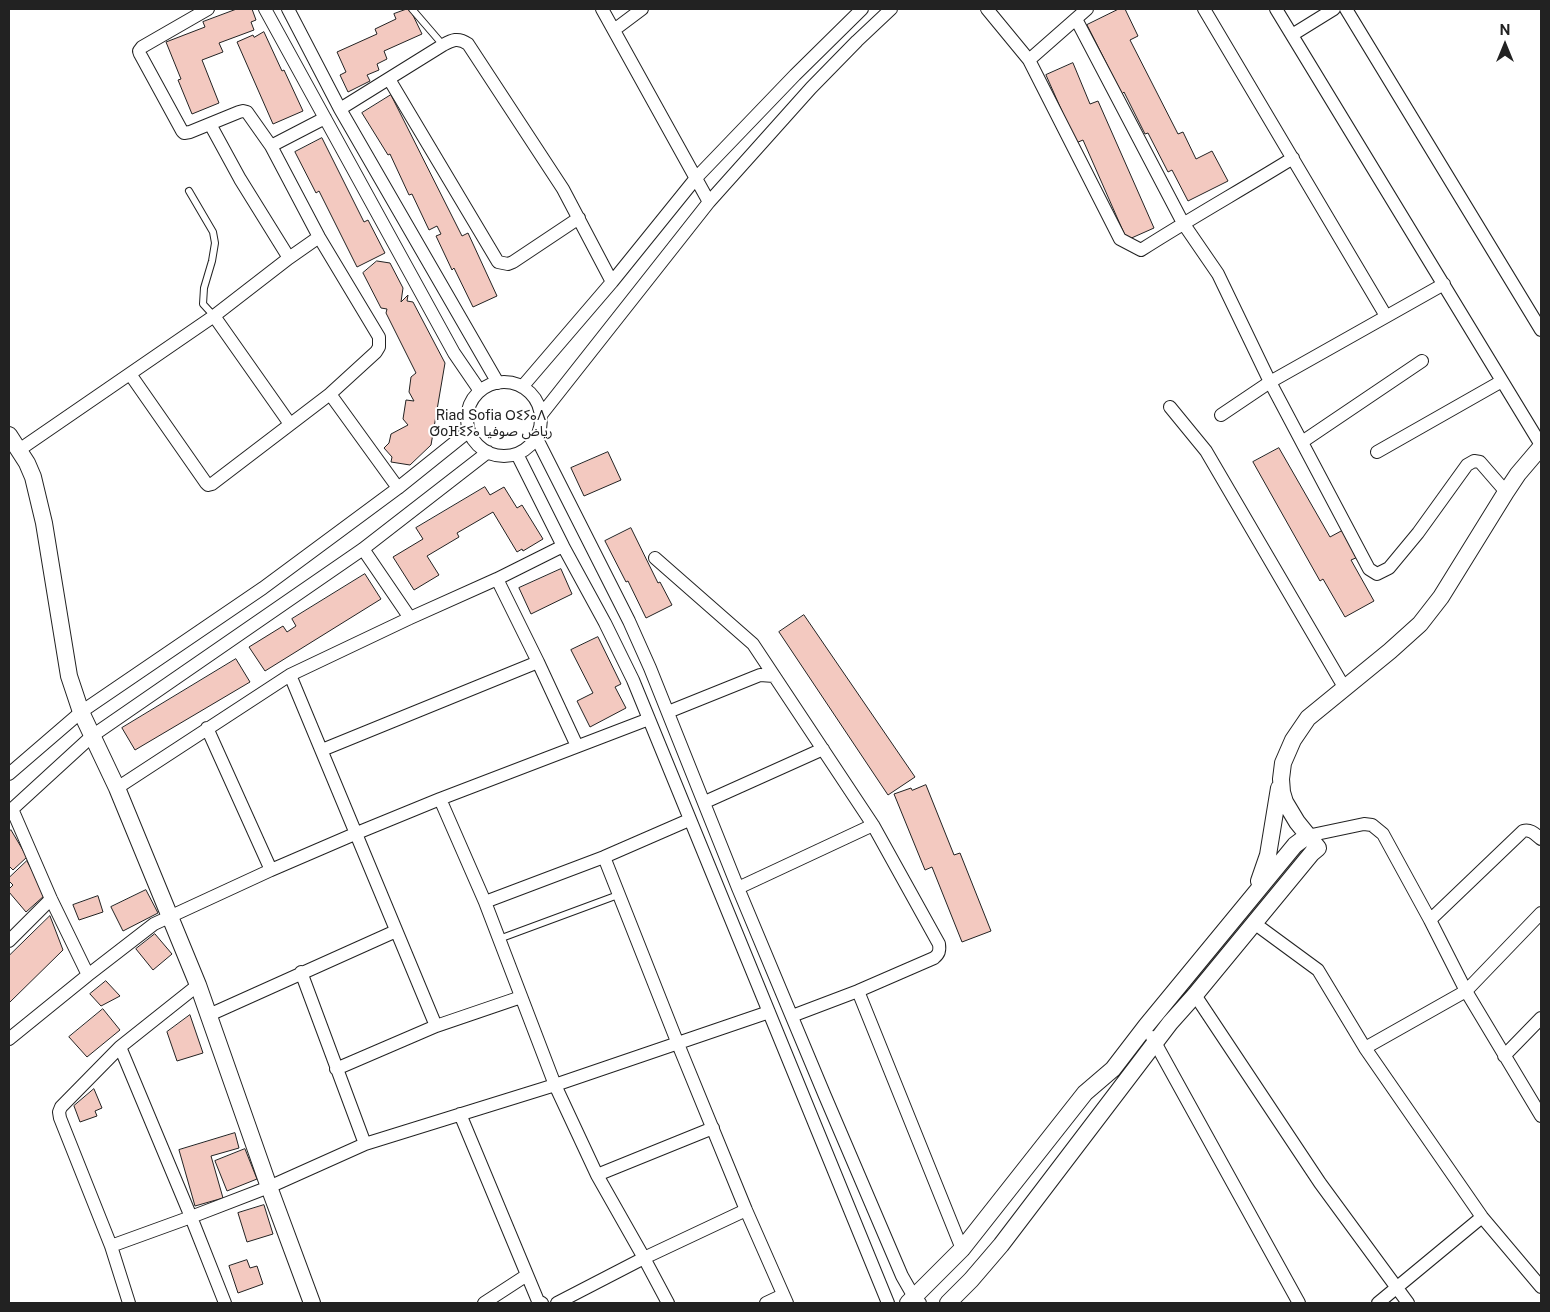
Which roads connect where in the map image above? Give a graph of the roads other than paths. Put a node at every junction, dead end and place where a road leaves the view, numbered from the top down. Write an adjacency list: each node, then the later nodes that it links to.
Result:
1 (208, 9): 23 (street)
2 (265, 9): 22 (street)
3 (288, 9): 21 (street)
4 (412, 9): 18 (lane)
5 (602, 9): 16 (street)
6 (642, 9): 16 (street)
7 (862, 9): 26 (street)
8 (891, 9): 28 (street)
9 (987, 9): 19 (street)
10 (1087, 9): 15 (street)
11 (1204, 9): 25 (street)
12 (1276, 9): 17 (street)
13 (1334, 9): 17 (street)
14 (1346, 9): 37 (street)
15 (1076, 19): 19 (street); 30 (street)
16 (614, 30): 26 (street)
17 (1292, 36): 34 (street)
18 (443, 46): 20 (street); 29 (street)
19 (1029, 60): 30 (street)
20 (389, 79): 21 (street); 29 (street)
21 (340, 109): 42 (street)
22 (325, 118): 24 (street); 44 (street)
23 (210, 124): 24 (street); 32 (street)
24 (271, 146): 31 (street)
25 (1293, 158): 30 (street); 36 (street)
26 (696, 178): 28 (street); 33 (street)
27 (189, 191): 35 (lane)
28 (709, 202): 47 (street)
29 (579, 218): 33 (street)
30 (1183, 223): 41 (street)
31 (319, 237): 32 (street); 45 (street)
32 (289, 258): 35 (street)
33 (612, 282): 43 (street)
34 (1444, 284): 36 (street); 40 (street)
35 (214, 316): 39 (street); 49 (street)
36 (1386, 316): 41 (street)
37 (1541, 330)
38 (1422, 361): 53 (street)
39 (130, 374): 49 (street); 55 (street)
40 (1502, 381): 54 (street); 57 (street)
41 (1270, 382): 48 (street); 53 (street)
42 (498, 383): 43 (street); 44 (street)
43 (522, 387): 47 (street)
44 (480, 391): 50 (street)
45 (330, 394): 49 (street); 59 (street)
46 (1170, 407): 69 (street)
47 (541, 415): 52 (street)
48 (1220, 416)
49 (290, 424)
50 (469, 431): 56 (street); 59 (street)
51 (9, 435): 55 (street)
52 (536, 437): 58 (street); 71 (street)
53 (1302, 442): 60 (street)
54 (1541, 446): 60 (street)
55 (19, 450): 70 (street)
56 (488, 452): 58 (street); 62 (street)
57 (1377, 452)
58 (517, 454): 61 (street)
59 (398, 488): 70 (street)
60 (1506, 492): 69 (street)
61 (563, 546): 64 (street); 72 (street)
62 (363, 549): 65 (street); 74 (street)
63 (655, 558): 68 (street)
64 (498, 580): 65 (street); 66 (street)
65 (410, 618): 67 (street)
66 (538, 662): 75 (street); 77 (street)
67 (290, 675): 73 (street); 77 (street)
68 (774, 676): 71 (street); 76 (street)
69 (1344, 687): 79 (street)
70 (81, 712): 74 (street); 78 (street)
71 (668, 712): 82 (street)
72 (649, 720): 75 (street); 84 (street)
73 (206, 728): 80 (street); 90 (street)
74 (92, 736): 80 (street); 83 (street)
75 (577, 746): 81 (street)
76 (823, 748): 82 (street); 85 (street)
77 (322, 750): 86 (street)
78 (9, 774)
79 (1281, 779): 88 (street); 92 (street)
80 (117, 788): 97 (street)
81 (440, 799): 86 (street); 95 (street)
82 (704, 802): 91 (street)
83 (11, 810): 94 (street)
84 (689, 820): 89 (street); 110 (street)
85 (873, 825): 91 (street); 107 (street)
86 (357, 833): 90 (street); 100 (street)
87 (1541, 839): 98 (street)
88 (1313, 842): 92 (street); 98 (street); 99 (street)
89 (604, 857): 93 (street); 95 (street)
90 (271, 870): 97 (street)
91 (738, 888): 112 (street)
92 (1256, 892): 115 (street)
93 (618, 895): 101 (lane); 118 (street)
94 (51, 899): 102 (street); 104 (street)
95 (485, 902): 101 (street)
96 (1541, 913): 106 (street)
97 (170, 917): 104 (street); 105 (street)
98 (1430, 920): 106 (street)
99 (1254, 923): 108 (street); 120 (street)
100 (396, 931): 103 (street); 114 (street)
101 (499, 939): 109 (street)
102 (9, 941)
103 (301, 972): 111 (street); 122 (street)
104 (88, 974): 116 (street)
105 (198, 985): 111 (street); 119 (street)
106 (1466, 991): 120 (street); 121 (street)
107 (858, 992): 112 (street); 134 (street)
108 (1195, 995): 117 (street); 138 (street)
109 (521, 997): 114 (street); 123 (street)
110 (769, 1012): 118 (street); 149 (street)
111 (209, 1015): 129 (street)
112 (792, 1016): 140 (street)
113 (1541, 1018): 121 (street)
114 (436, 1026): 122 (street)
115 (1146, 1026): 117 (street); 134 (street)
116 (9, 1039)
117 (1155, 1042): 150 (street); 151 (street)
118 (678, 1044): 123 (street); 126 (street)
119 (120, 1047): 131 (street); 133 (street)
120 (1366, 1048): 132 (street)
121 (1504, 1056): 124 (street)
122 (336, 1069): 127 (street)
123 (555, 1085): 125 (street); 128 (street)
124 (1540, 1111)
125 (460, 1114): 127 (street); 136 (street)
126 (713, 1128): 128 (street); 130 (street)
127 (365, 1144): 129 (street)
128 (597, 1175): 135 (street)
129 (269, 1187): 131 (street); 144 (street)
130 (746, 1210): 135 (street); 139 (street)
131 (191, 1217): 133 (street); 143 (street)
132 (1482, 1217): 137 (street); 138 (street)
133 (110, 1246): 142 (street)
134 (962, 1249): 140 (street)
135 (644, 1258): 141 (street); 147 (street)
136 (527, 1275): 145 (street); 146 (street)
137 (1541, 1287)
138 (1396, 1288): 152 (street); 153 (street)
139 (785, 1299): 148 (street)
140 (914, 1301)
141 (565, 1302)
142 (128, 1303)
143 (225, 1303)
144 (312, 1303)
145 (484, 1303)
146 (542, 1303)
147 (668, 1303)
148 (766, 1303)
149 (888, 1303)
150 (948, 1303)
151 (1299, 1303)
152 (1378, 1303)
153 (1408, 1303)

